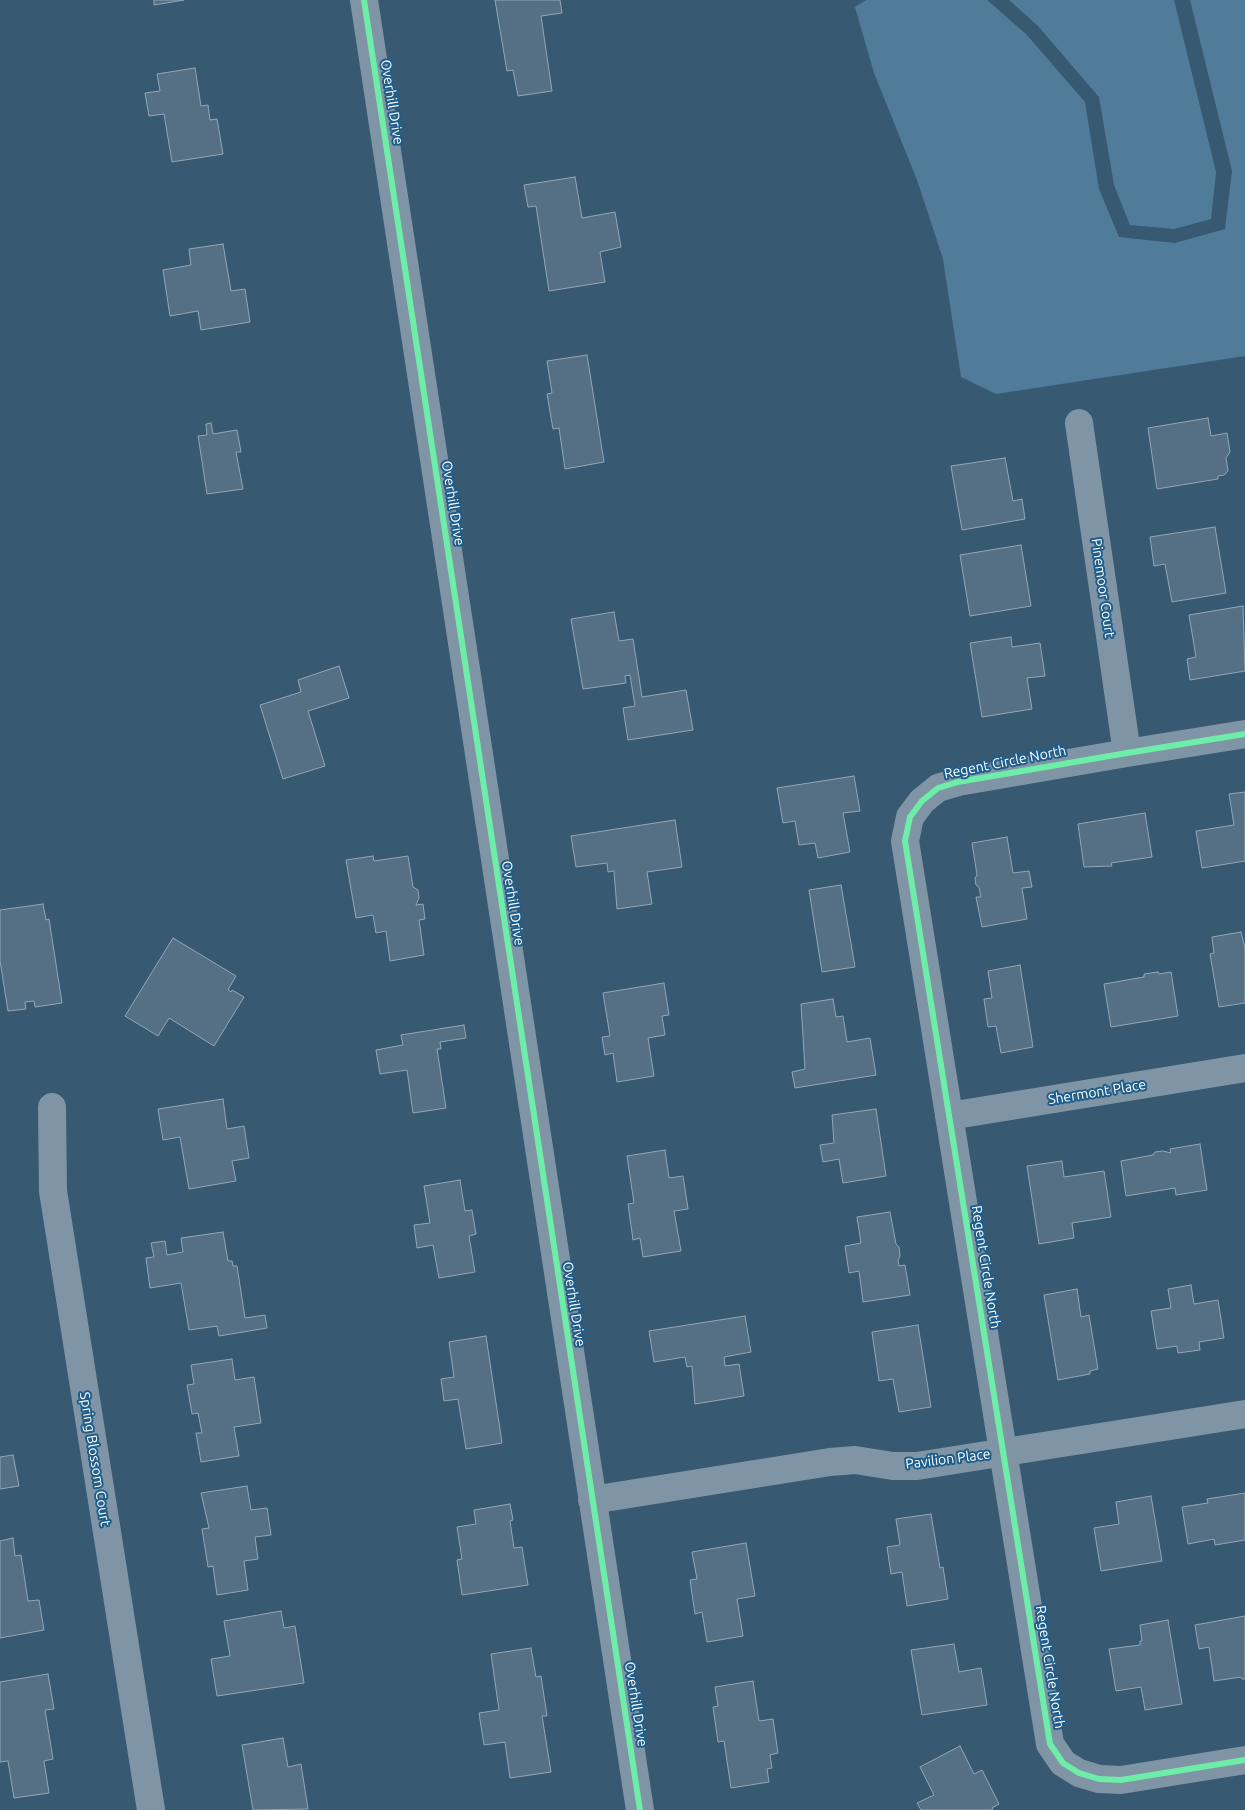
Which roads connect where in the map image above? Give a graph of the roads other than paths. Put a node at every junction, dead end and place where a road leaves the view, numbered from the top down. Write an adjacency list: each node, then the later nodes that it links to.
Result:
1 (364, 0): 10 (street, Overhill Drive)
2 (1079, 423): 4 (street, Pinemoor Court)
3 (1245, 734): 4 (street, Regent Circle North)
4 (1126, 752): 7 (street, Regent Circle North)
5 (1245, 1068): 7 (street, Shermont Place)
6 (52, 1107): 12 (street, Spring Blossom Court)
7 (949, 1116): 9 (street, Regent Circle North)
8 (1245, 1414): 9 (street, Pavilion Place)
9 (1004, 1452): 10 (street, Pavilion Place); 11 (street, Regent Circle North)
10 (592, 1500): 13 (street, Overhill Drive)
11 (1245, 1760)
12 (151, 1810)
13 (640, 1810)

